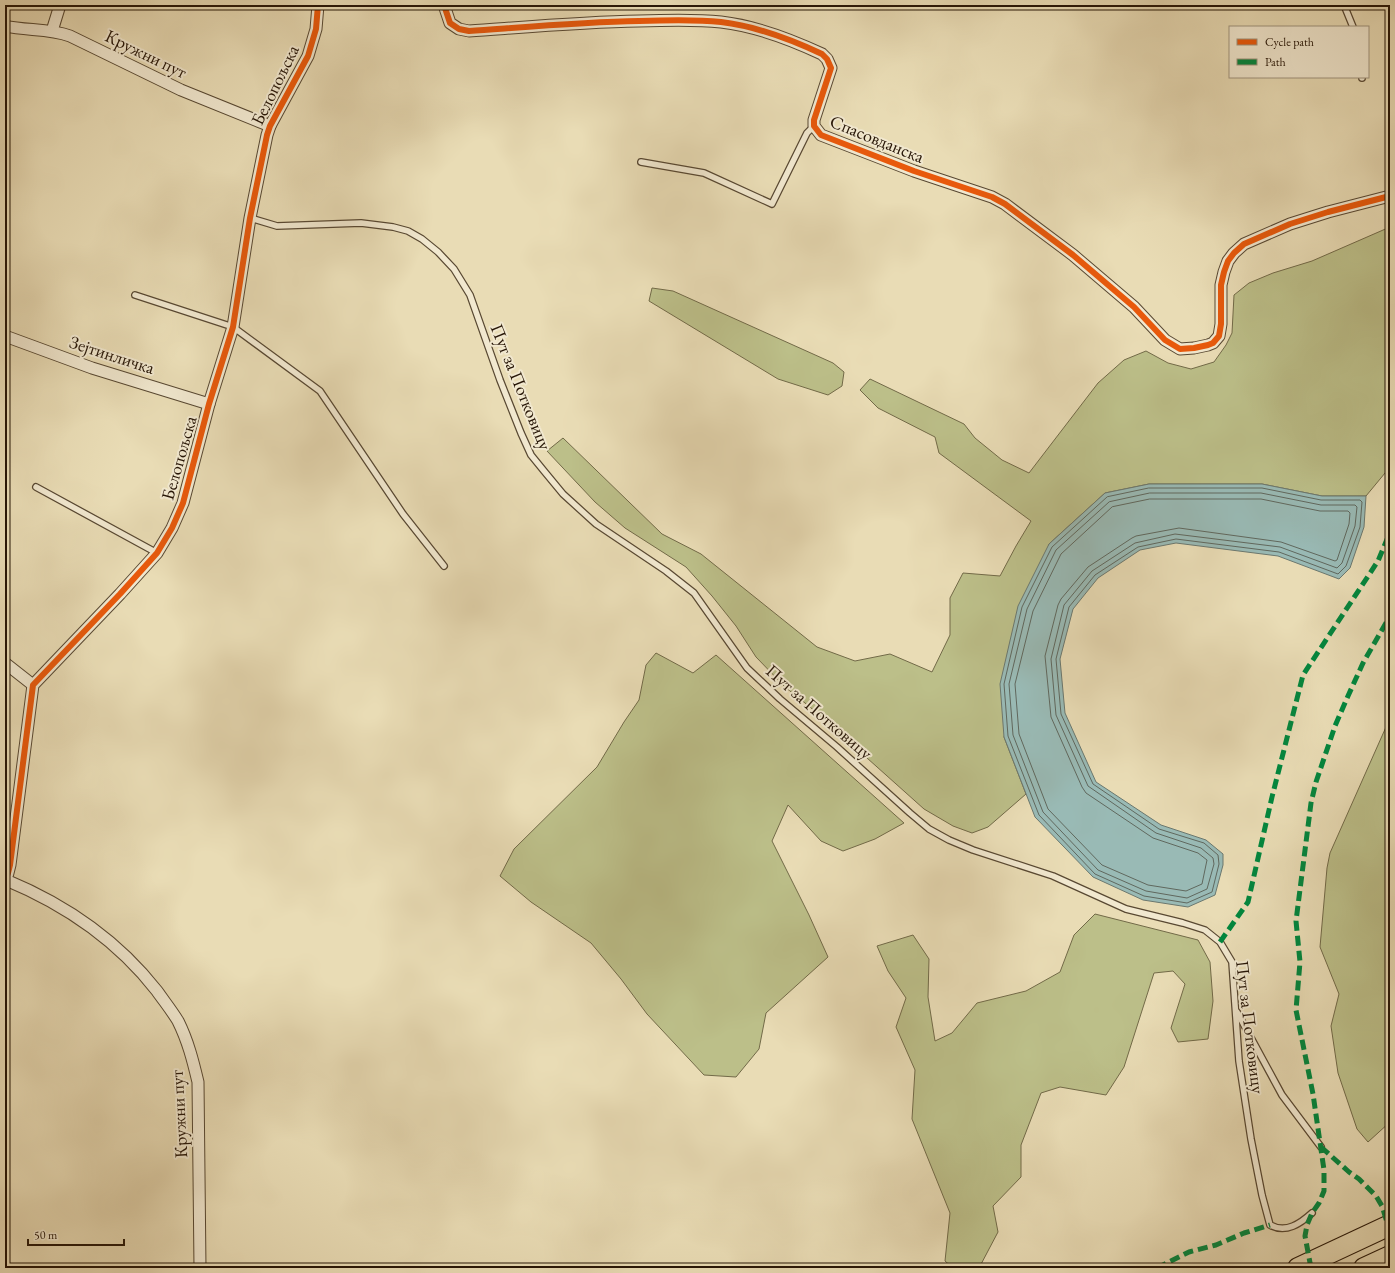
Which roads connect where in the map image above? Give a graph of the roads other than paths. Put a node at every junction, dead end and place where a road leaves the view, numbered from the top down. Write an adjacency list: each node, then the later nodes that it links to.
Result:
1 (60, 5): 7 (street)
2 (318, 5): 8 (street, Белопољска)
3 (444, 5): 9 (street, Спасовданска)
4 (1344, 5): 6 (lane)
5 (5, 26): 7 (street, Кружни пут)
6 (1353, 26)
7 (52, 31): 8 (street, Кружни пут)
8 (270, 126): 12 (street, Белопољска)
9 (814, 126): 10 (lane); 11 (street, Спасовданска)
10 (641, 162)
11 (1390, 196)
12 (250, 218): 14 (street, Белопољска); 23 (lane, Пут за Потковицу)
13 (135, 295): 14 (lane)
14 (233, 327): 16 (street, Белопољска); 19 (lane)
15 (5, 336): 16 (street, Зејтинличка)
16 (209, 404): 18 (street, Белопољска)
17 (36, 487): 18 (lane)
18 (156, 553): 21 (street, Белопољска)
19 (444, 566)
20 (5, 663): 21 (street)
21 (33, 685): 22 (street)
22 (5, 880): 28 (street, Кружни пут)
23 (1235, 1008): 24 (lane); 25 (lane, Пут за Потковицу)
24 (1322, 1147)
25 (1312, 1213)
26 (1390, 1225): 29 (highway)
27 (1390, 1256): 30 (highway)
28 (200, 1268)
29 (1298, 1268)
30 (1364, 1268)

